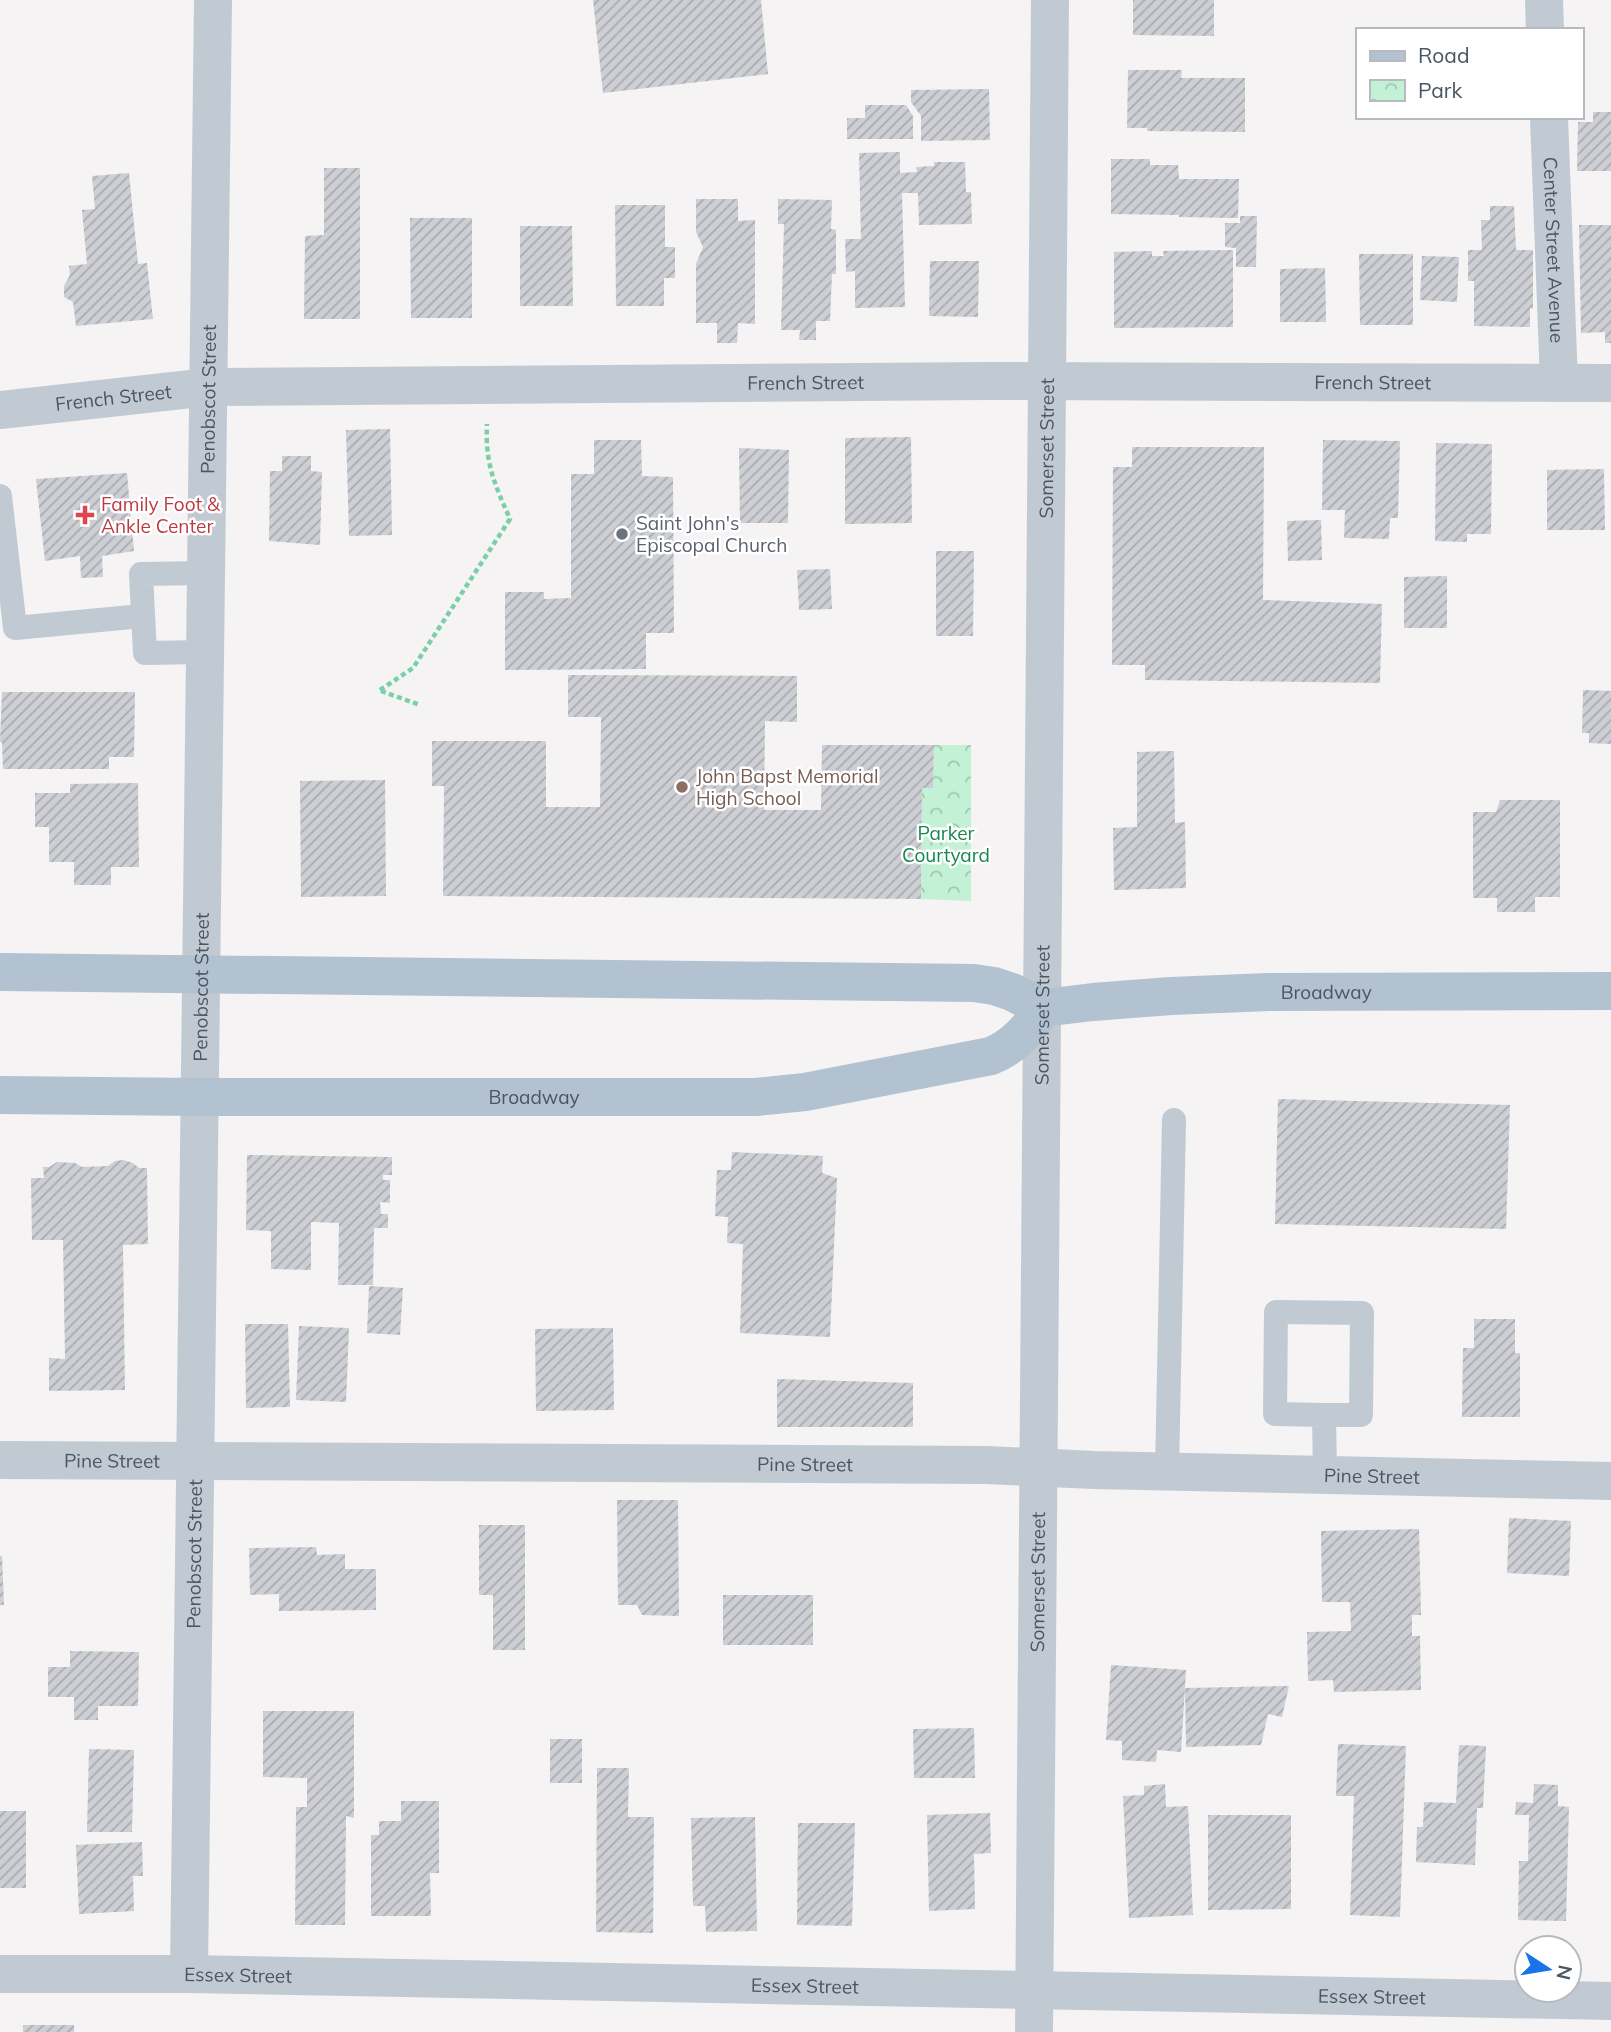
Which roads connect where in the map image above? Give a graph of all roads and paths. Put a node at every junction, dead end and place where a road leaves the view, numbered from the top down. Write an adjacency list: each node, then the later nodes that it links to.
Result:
1 (213, 0): 9 (street, Penobscot Street)
2 (1050, 0): 6 (street, Somerset Street)
3 (1544, 0): 4 (street)
4 (1545, 28)
5 (1549, 119): 7 (street, Center Street Avenue)
6 (1047, 381): 7 (street, French Street); 9 (street, French Street); 20 (street, Somerset Street)
7 (1559, 383): 8 (street, French Street)
8 (1611, 383)
9 (209, 387): 10 (street, French Street); 13 (street, Penobscot Street)
10 (0, 410)
11 (487, 420): 16 (path)
12 (0, 496): 14 (lane)
13 (207, 573): 14 (lane); 15 (street, Penobscot Street)
14 (142, 615): 15 (lane)
15 (205, 652): 18 (street, Penobscot Street)
16 (420, 705)
17 (0, 972): 18 (main road)
18 (202, 974): 20 (main road); 22 (street, Penobscot Street)
19 (1611, 991): 20 (main road, Broadway)
20 (1043, 1009): 22 (main road, Broadway); 27 (street, Somerset Street)
21 (0, 1095): 22 (main road, Broadway)
22 (200, 1097): 26 (street, Penobscot Street)
23 (1174, 1120): 28 (lane)
24 (1324, 1415): 24 (lane); 29 (lane)
25 (0, 1460): 26 (street, Pine Street)
26 (195, 1460): 27 (street, Pine Street); 32 (street, Penobscot Street)
27 (1039, 1467): 28 (street, Pine Street); 33 (street, Somerset Street)
28 (1167, 1472): 29 (street, Pine Street)
29 (1325, 1475): 30 (street, Pine Street)
30 (1611, 1480)
31 (0, 1973): 32 (street, Essex Street)
32 (189, 1974): 33 (street, Essex Street)
33 (1035, 1989): 34 (street, Essex Street); 35 (street, Somerset Street)
34 (1611, 2001)
35 (1034, 2032)

